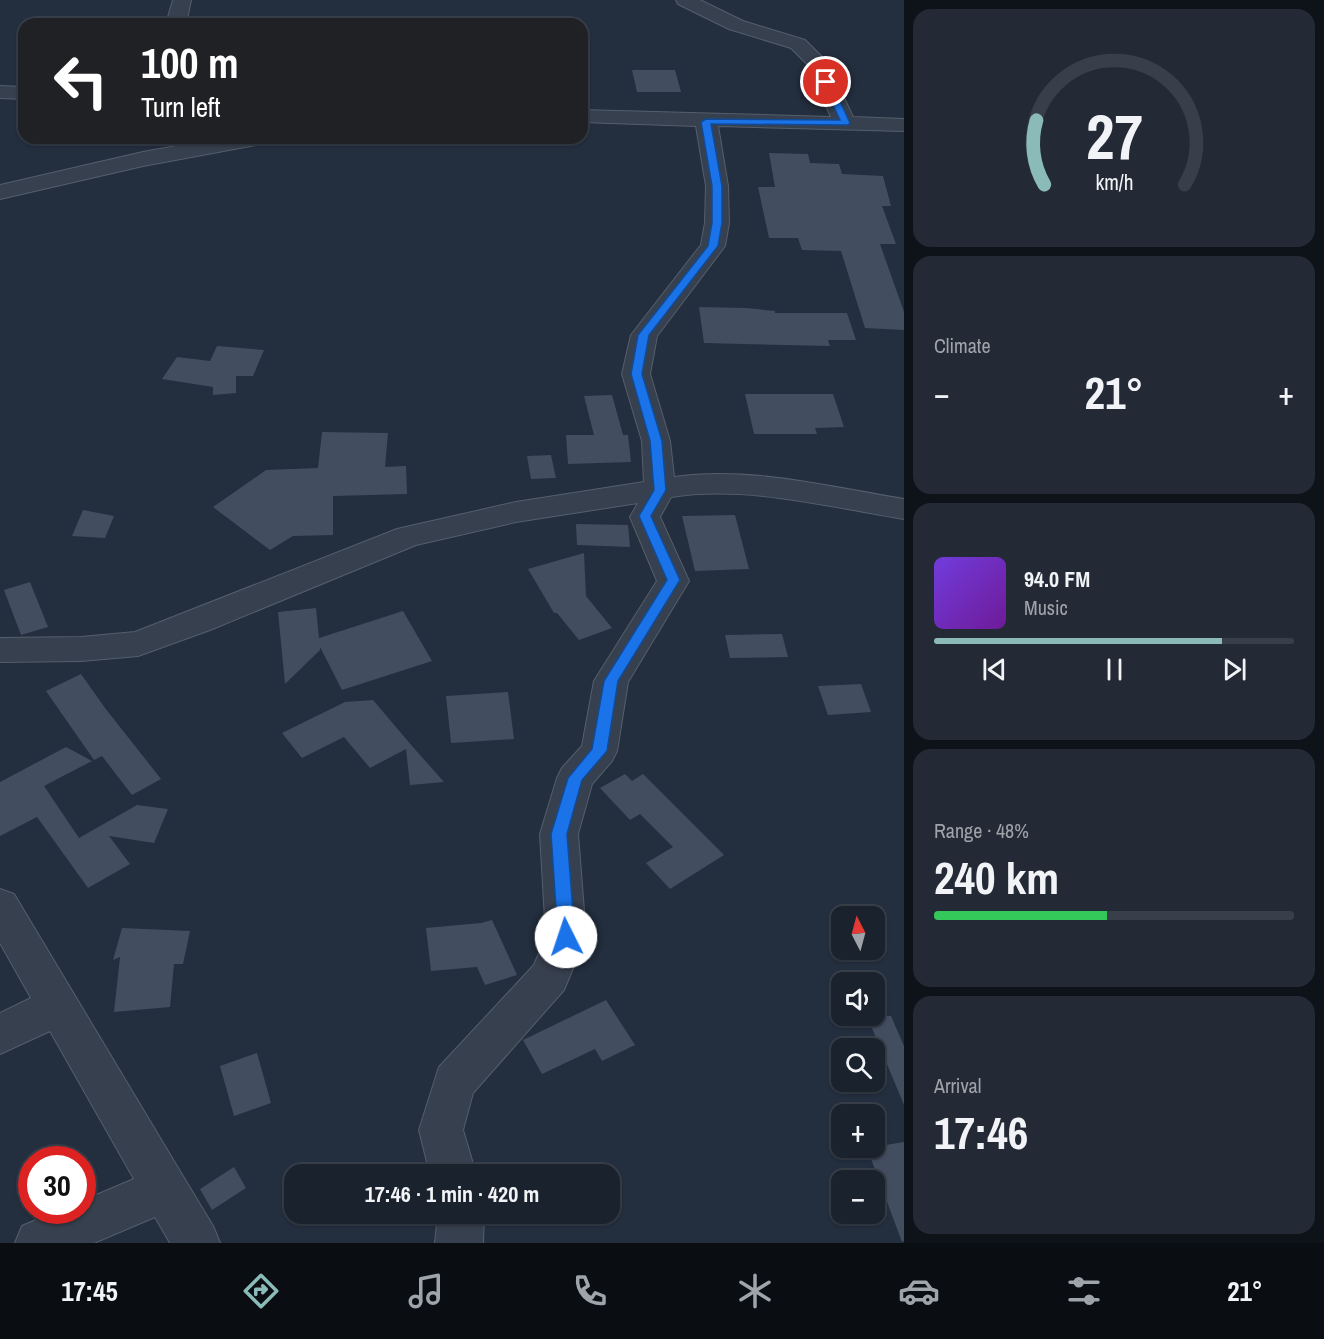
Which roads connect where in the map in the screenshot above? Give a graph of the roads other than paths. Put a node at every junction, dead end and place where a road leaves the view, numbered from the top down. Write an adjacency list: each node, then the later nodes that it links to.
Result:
1 (182, 0): 3 (street)
2 (685, 0): 8 (street)
3 (178, 18)
4 (0, 92): 5 (street)
5 (18, 93)
6 (588, 116): 7 (street)
7 (706, 122): 8 (street); 12 (street)
8 (845, 123): 9 (street)
9 (904, 125)
10 (224, 144): 11 (street)
11 (0, 192)
12 (660, 490): 13 (street); 14 (street); 18 (street)
13 (904, 508)
14 (0, 650)
15 (0, 906): 16 (street)
16 (58, 1005): 17 (street); 19 (street)
17 (0, 1034)
18 (450, 1164)
19 (165, 1189): 21 (street); 22 (street)
20 (460, 1224): 23 (street)
21 (39, 1243)
22 (196, 1243)
23 (459, 1243)

